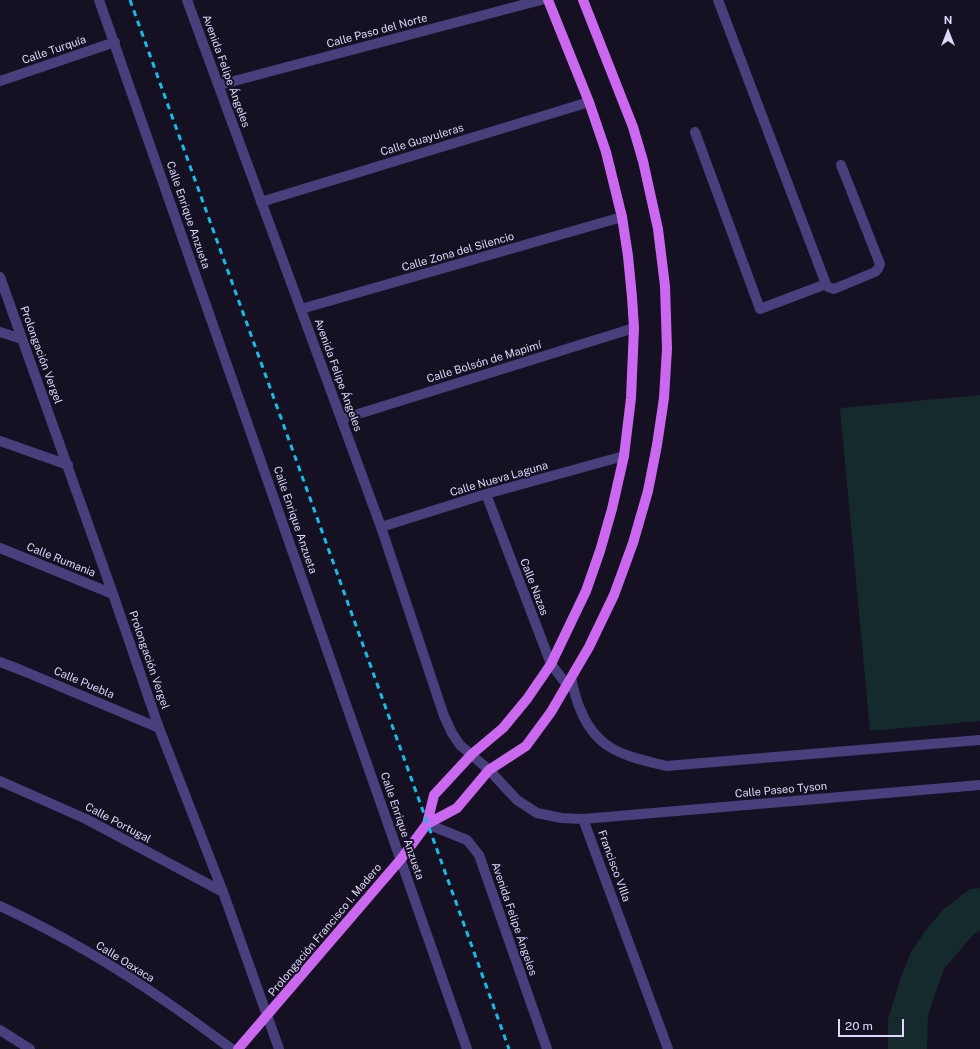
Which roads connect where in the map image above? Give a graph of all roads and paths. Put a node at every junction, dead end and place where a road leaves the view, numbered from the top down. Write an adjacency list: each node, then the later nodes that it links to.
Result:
1 (99, 0): 7 (street, Calle Enrique Anzueta)
2 (187, 0): 9 (street, Avenida Felipe Ángeles)
3 (541, 0): 9 (street, Calle Paso del Norte)
4 (548, 0): 10 (main road, Prolongación Francisco I. Madero)
5 (584, 0): 31 (main road, Prolongación Francisco I. Madero)
6 (718, 0): 16 (street)
7 (115, 42): 8 (street, Calle Turquía); 40 (street, Calle Enrique Anzueta)
8 (0, 81)
9 (219, 85): 13 (street, Avenida Felipe Ángeles)
10 (589, 102): 13 (street, Calle Guayuleras); 14 (main road, Prolongación Francisco I. Madero)
11 (695, 132): 16 (street)
12 (841, 165): 16 (street)
13 (261, 202): 17 (street, Avenida Felipe Ángeles)
14 (622, 218): 17 (street, Calle Zona del Silencio); 18 (main road, Prolongación Francisco I. Madero)
15 (0, 278): 20 (street, Prolongación Vergel)
16 (826, 284)
17 (301, 309): 21 (street, Avenida Felipe Ángeles)
18 (634, 328): 21 (street, Calle Bolsón de Mapimí); 23 (main road, Prolongación Francisco I. Madero)
19 (0, 332): 20 (street)
20 (22, 339): 24 (street, Prolongación Vergel)
21 (342, 419): 26 (street, Avenida Felipe Ángeles)
22 (0, 441): 24 (street)
23 (624, 456): 25 (street, Calle Nueva Laguna); 30 (main road, Prolongación Francisco I. Madero)
24 (68, 465): 28 (street, Prolongación Vergel)
25 (486, 494): 26 (street, Calle Nueva Laguna); 30 (street, Calle Nazas)
26 (382, 527): 34 (street, Avenida Felipe Ángeles)
27 (0, 548): 28 (street, Calle Rumania)
28 (114, 594): 32 (street, Prolongación Vergel)
29 (0, 662): 32 (street, Calle Puebla)
30 (551, 664): 31 (street, Calle Nazas); 34 (main road, Prolongación Francisco I. Madero)
31 (569, 681): 33 (street); 35 (main road, Prolongación Francisco I. Madero)
32 (159, 728): 41 (street, Prolongación Vergel)
33 (980, 740)
34 (472, 754): 35 (street); 39 (main road, Prolongación Francisco I. Madero)
35 (490, 770): 38 (street); 39 (main road, Prolongación Francisco I. Madero)
36 (0, 781): 41 (street, Calle Portugal)
37 (980, 785): 38 (street, Calle Paseo Tyson)
38 (583, 819): 51 (street, Francisco VIlla)
39 (427, 824): 40 (main road, Prolongación Francisco I. Madero); 50 (street, Avenida Felipe Ángeles)
40 (401, 859): 43 (main road, Prolongación Francisco I. Madero); 49 (street, Calle Enrique Anzueta)
41 (223, 892): 43 (street, Prolongación Vergel)
42 (0, 906): 46 (street, Calle Oaxaca)
43 (267, 1016): 47 (main road, Prolongación Francisco I. Madero); 48 (street, Prolongación Vergel)
44 (0, 1030): 45 (street)
45 (30, 1049)
46 (232, 1049)
47 (238, 1049)
48 (279, 1049)
49 (467, 1049)
50 (547, 1049)
51 (668, 1049)

